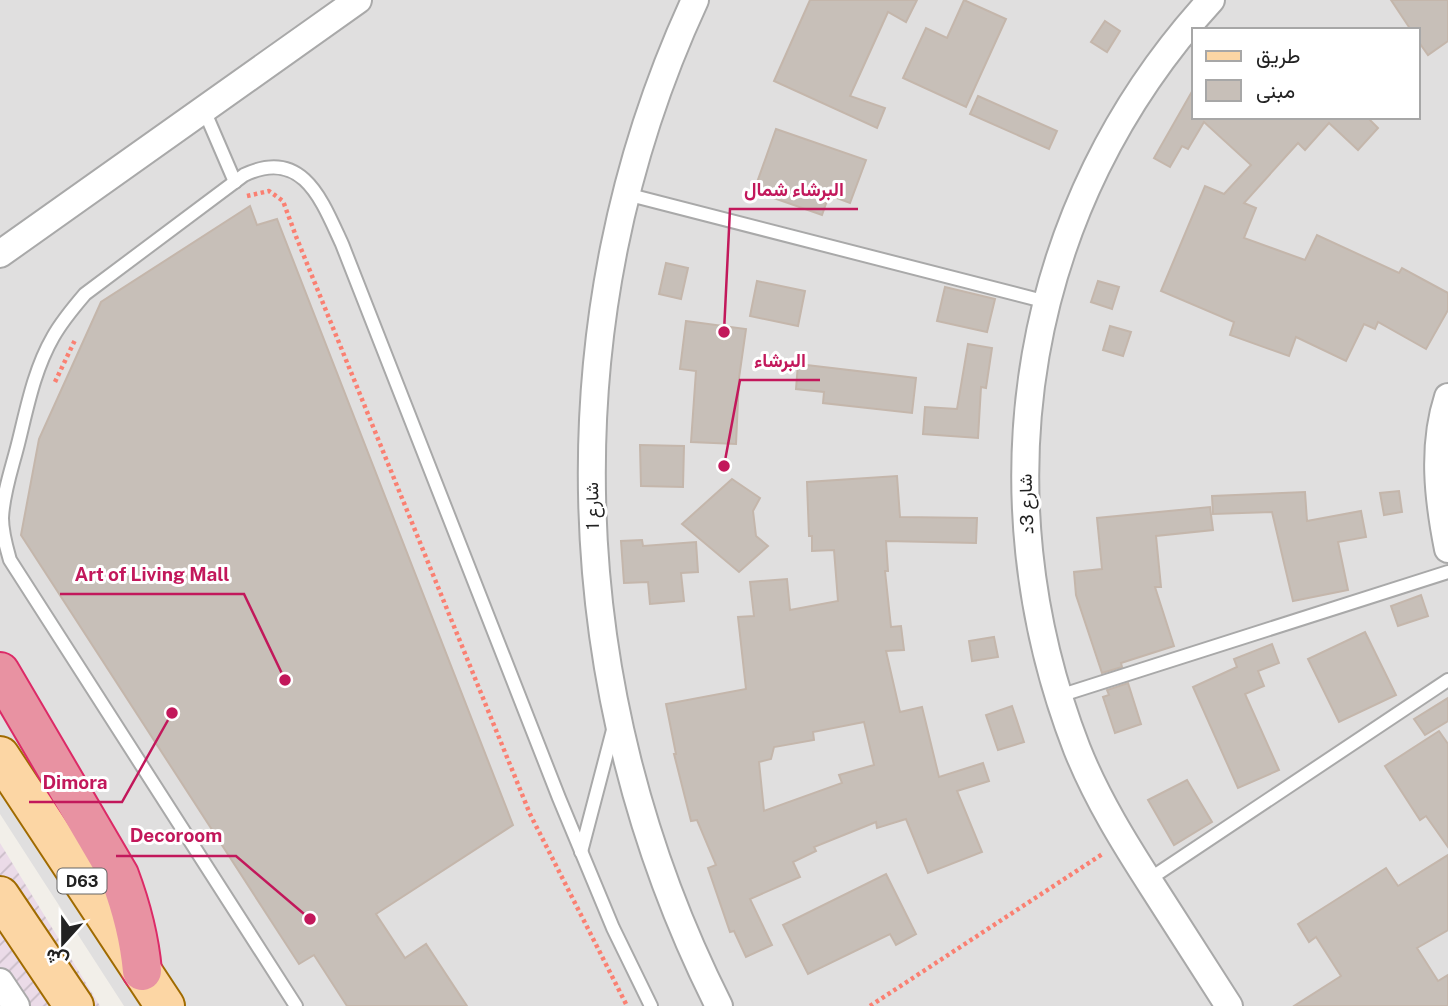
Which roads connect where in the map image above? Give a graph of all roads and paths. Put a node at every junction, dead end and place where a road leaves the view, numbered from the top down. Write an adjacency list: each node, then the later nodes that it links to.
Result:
1 (358, 0): 4 (street)
2 (695, 0): 6 (street, شارع 1)
3 (1211, 0): 9 (street, شارع 3د)
4 (204, 110): 5 (lane); 8 (street)
5 (235, 182): 21 (lane); 29 (lane)
6 (626, 194): 9 (lane); 18 (street, شارع 1)
7 (240, 198): 30 (path)
8 (0, 254)
9 (1047, 302): 17 (street, شارع 3د)
10 (76, 337): 11 (path)
11 (54, 386)
12 (1448, 397): 13 (street)
13 (1448, 548)
14 (1448, 572): 17 (lane)
15 (0, 672): 24 (highway)
16 (1448, 680): 22 (lane)
17 (1059, 696): 20 (street, شارع 3د)
18 (617, 716): 21 (lane); 32 (street, شارع 1)
19 (0, 756): 24 (main road, D63)
20 (1123, 841): 22 (street, شارع 3د); 33 (path)
21 (581, 852): 31 (lane)
22 (1148, 880): 34 (street, شارع 3د)
23 (0, 896): 27 (main road)
24 (142, 971): 28 (main road, D63)
25 (0, 982): 26 (street)
26 (16, 1006)
27 (74, 1006)
28 (165, 1006)
29 (296, 1006)
30 (627, 1006)
31 (651, 1006)
32 (719, 1006)
33 (870, 1006)
34 (1228, 1006)

